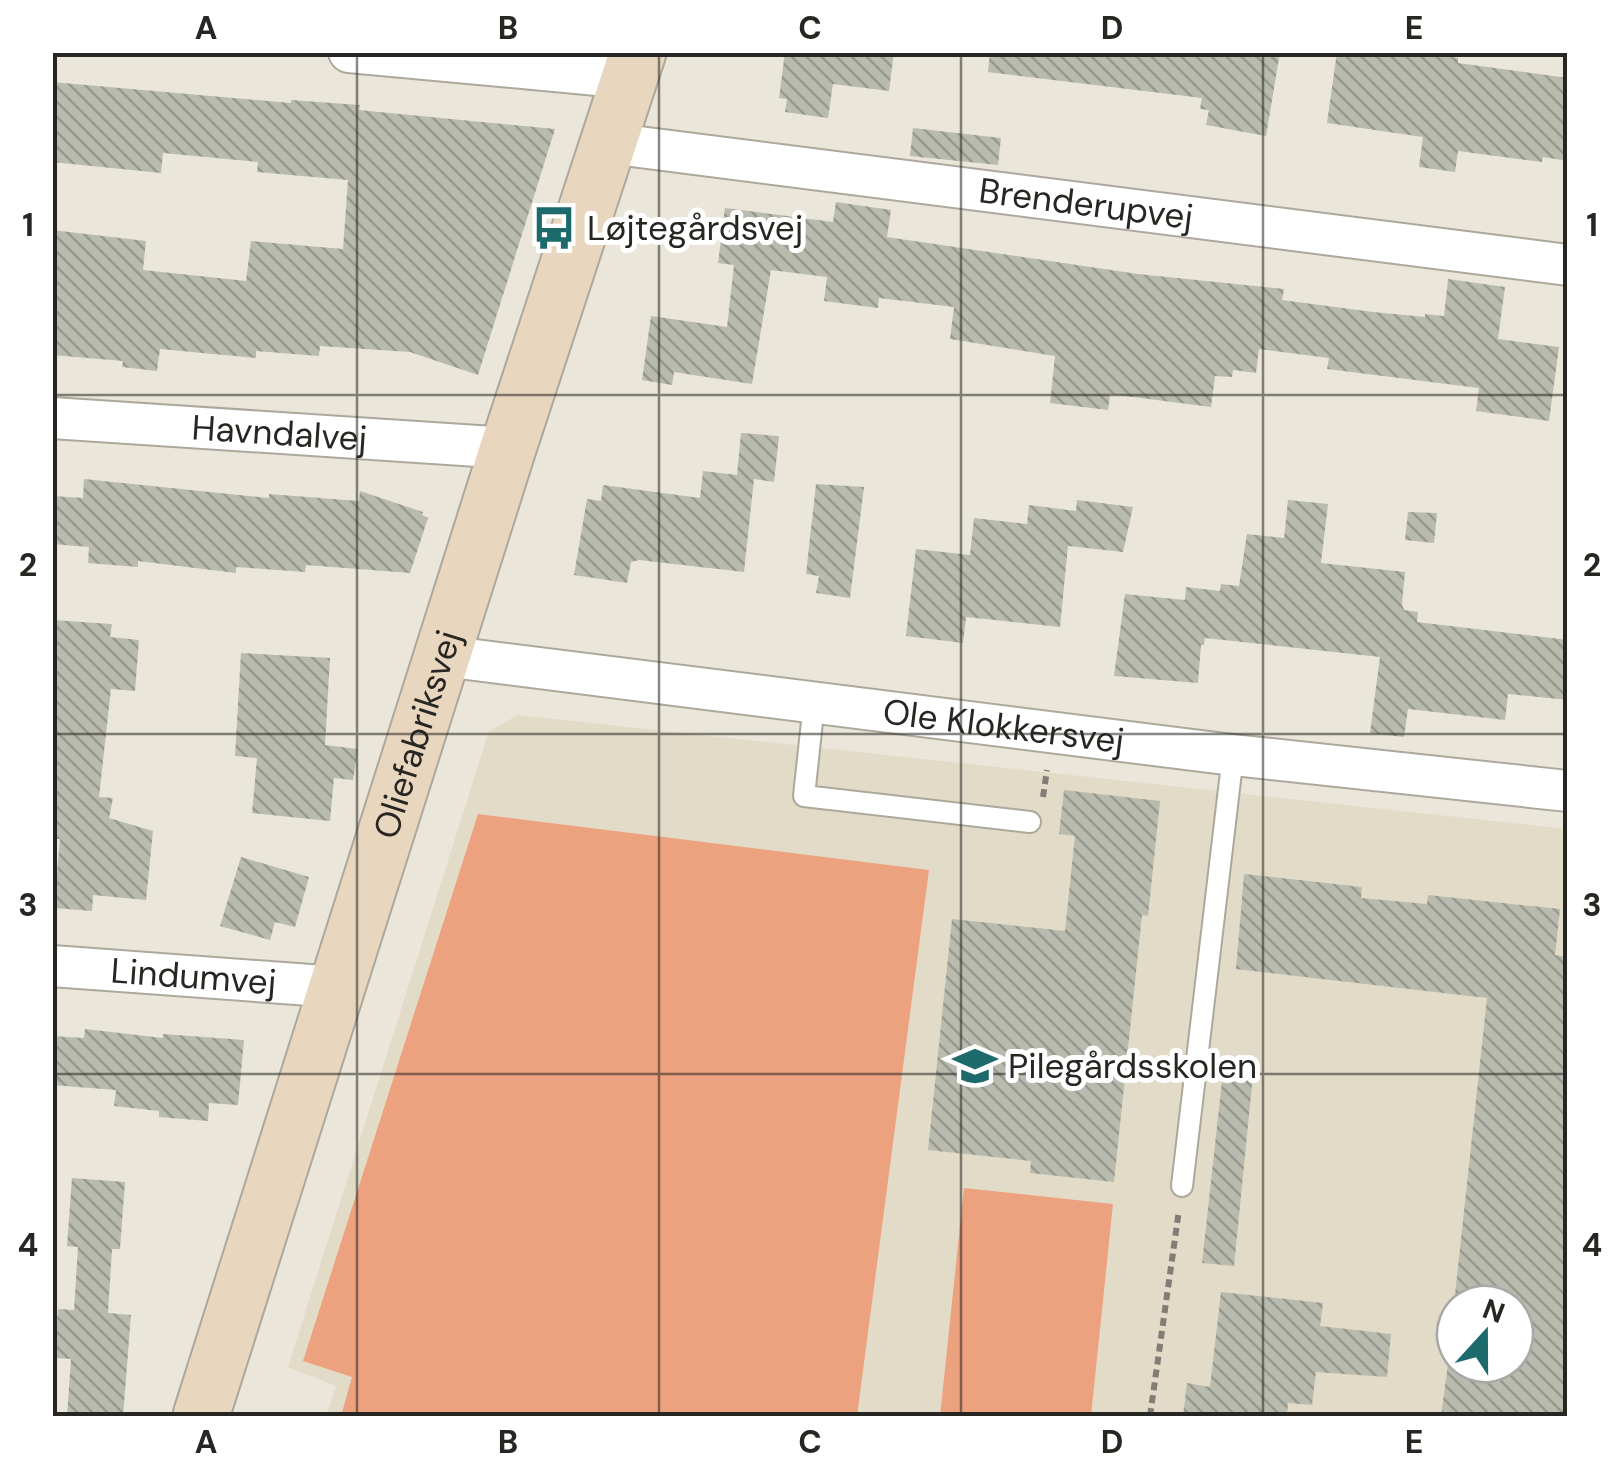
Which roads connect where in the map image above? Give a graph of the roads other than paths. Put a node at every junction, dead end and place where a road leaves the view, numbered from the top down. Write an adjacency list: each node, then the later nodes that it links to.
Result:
1 (349, 52): 2 (street)
2 (634, 65): 3 (street, Oliefabriksvej)
3 (608, 143): 4 (street, Brenderupvej); 6 (street, Oliefabriksvej)
4 (1568, 265)
5 (52, 418): 6 (street, Havndalvej)
6 (508, 448): 7 (street, Oliefabriksvej)
7 (442, 656): 8 (street, Ole Klokkersvej); 13 (street, Oliefabriksvej)
8 (814, 702): 9 (street, Ole Klokkersvej); 11 (lane)
9 (1233, 755): 10 (street, Ole Klokkersvej); 14 (lane)
10 (1568, 791)
11 (1030, 822)
12 (52, 966): 13 (street, Lindumvej)
13 (337, 987): 15 (street, Oliefabriksvej)
14 (1182, 1186)
15 (201, 1416)

